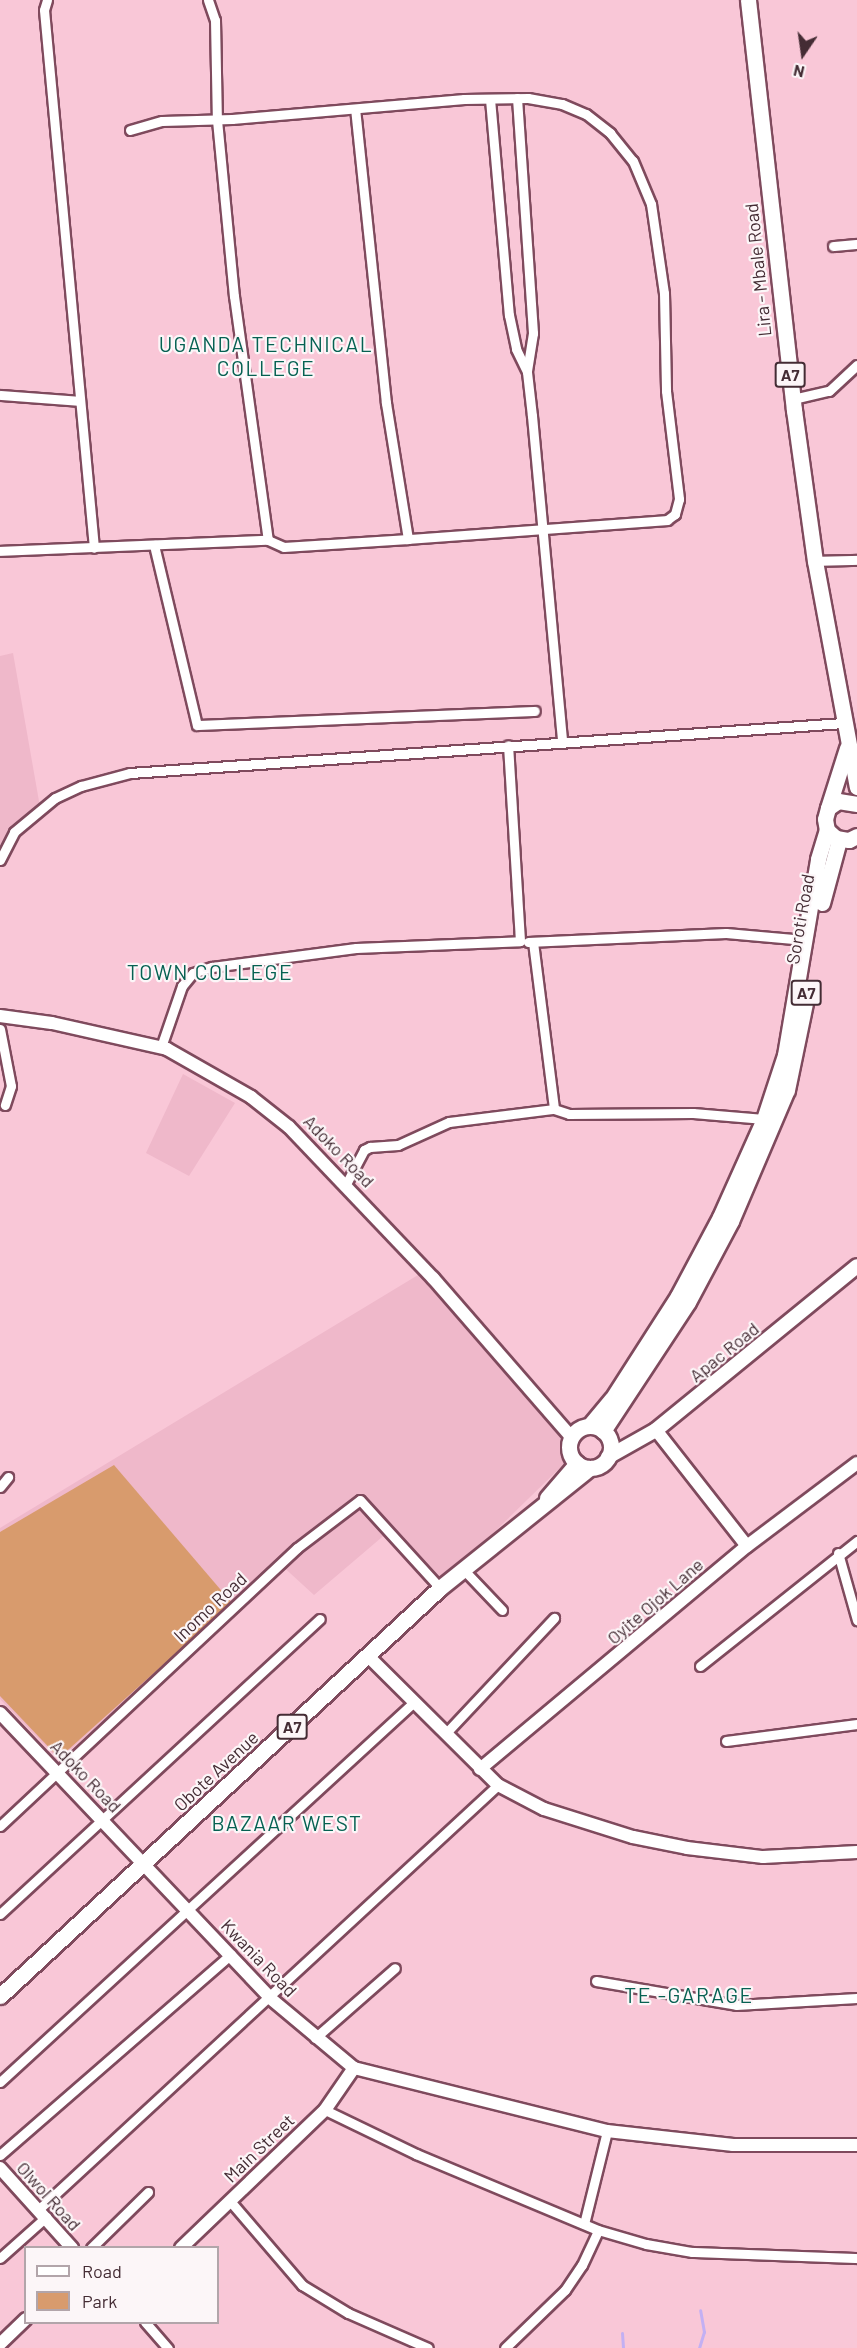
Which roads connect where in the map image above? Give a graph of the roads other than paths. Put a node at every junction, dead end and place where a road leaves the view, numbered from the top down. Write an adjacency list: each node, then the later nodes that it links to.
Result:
1 (47, 0): 15 (street)
2 (208, 0): 7 (street)
3 (748, 0): 14 (main road, Lira - Mbale Road / A7)
4 (517, 98): 5 (street); 12 (street); 16 (street)
5 (490, 99): 6 (street); 12 (street)
6 (355, 110): 7 (street); 17 (street)
7 (217, 120): 8 (street); 18 (street)
8 (130, 130)
9 (857, 244): 10 (street)
10 (833, 246)
11 (857, 364): 14 (street)
12 (527, 372): 16 (street)
13 (0, 395): 15 (street)
14 (793, 399): 23 (main road, Lira - Mbale Road / A7)
15 (80, 401): 20 (street)
16 (544, 530): 17 (street); 26 (street)
17 (408, 539): 18 (street)
18 (267, 540): 19 (street)
19 (154, 545): 20 (street); 24 (street)
20 (94, 548): 21 (street)
21 (0, 552)
22 (857, 560): 23 (street)
23 (815, 561): 25 (main road, Lira - Mbale Road / A7)
24 (535, 711)
25 (843, 723): 26 (street); 28 (main road, Lira - Mbale Road / A7)
26 (562, 741): 27 (street)
27 (508, 745): 33 (street); 36 (street)
28 (847, 748): 29 (main road, A7); 31 (main road, A7)
29 (857, 787)
30 (857, 804): 31 (main road)
31 (828, 808): 32 (main road, A7)
32 (846, 839): 34 (main road, A7)
33 (0, 860)
34 (824, 860): 35 (main road, Soroti Road / A7); 43 (main road, Soroti Road / A7)
35 (805, 940): 37 (street); 43 (main road, Soroti Road / A7)
36 (520, 941): 37 (street); 40 (street)
37 (533, 942): 42 (street)
38 (0, 1016): 40 (street, Adoko Road)
39 (0, 1029): 41 (street)
40 (161, 1047): 44 (street, Adoko Road)
41 (5, 1106)
42 (554, 1109): 43 (street); 44 (street)
43 (770, 1121): 46 (main road, A7)
44 (345, 1186): 48 (street, Adoko Road)
45 (857, 1266): 47 (main road, Apac Road)
46 (596, 1429): 48 (main road, A7); 49 (main road)
47 (656, 1430): 49 (main road, Apac Road); 55 (street)
48 (571, 1437): 51 (main road)
49 (608, 1457): 51 (main road, A7)
50 (857, 1463): 55 (street, Oyite Ojok Lane)
51 (583, 1466): 57 (main road, Obote Avenue / A7)
52 (8, 1477): 53 (street)
53 (0, 1487)
54 (857, 1541): 56 (street)
55 (747, 1546): 70 (street, Oyite Ojok Lane)
56 (838, 1553): 62 (street); 64 (street)
57 (462, 1568): 58 (main road, Obote Avenue / A7); 59 (street)
58 (440, 1588): 63 (main road, Obote Avenue / A7); 71 (street, Inomo Road)
59 (502, 1610)
60 (554, 1618): 68 (street)
61 (320, 1619): 73 (street)
62 (857, 1620)
63 (368, 1656): 65 (street); 76 (main road, Obote Avenue / A7)
64 (700, 1666)
65 (414, 1702): 68 (street); 77 (street)
66 (0, 1713): 71 (street, Adoko Road)
67 (857, 1724): 69 (street)
68 (446, 1733): 70 (street)
69 (726, 1741)
70 (480, 1769): 72 (street)
71 (55, 1773): 73 (street, Adoko Road); 74 (street, Inomo Road)
72 (498, 1785): 75 (street); 83 (street)
73 (101, 1820): 76 (street, Adoko Road); 78 (street)
74 (0, 1827)
75 (857, 1852)
76 (144, 1866): 77 (street, Kwania Road); 82 (main road, Obote Avenue / A7)
77 (188, 1910): 79 (street, Kwania Road); 87 (street)
78 (0, 1914)
79 (231, 1954): 83 (street, Kwania Road); 91 (street)
80 (395, 1968): 85 (street)
81 (596, 1981): 84 (street)
82 (0, 1996)
83 (270, 1998): 85 (street, Kwania Road); 95 (street)
84 (857, 1998)
85 (315, 2038): 86 (street, Kwania Road)
86 (354, 2068): 88 (street, Main Street); 89 (street)
87 (0, 2082)
88 (325, 2110): 94 (street, Main Street); 96 (street)
89 (607, 2131): 90 (street); 96 (street)
90 (857, 2145)
91 (0, 2155)
92 (1, 2172): 95 (street, Olwol Road)
93 (148, 2192): 99 (street)
94 (230, 2201): 100 (street, Main Street); 107 (street)
95 (42, 2213): 98 (street, Olwol Road); 102 (street)
96 (584, 2224): 97 (street)
97 (598, 2230): 101 (street); 108 (street)
98 (71, 2246)
99 (92, 2246)
100 (182, 2246)
101 (857, 2258)
102 (0, 2259)
103 (24, 2321): 105 (street)
104 (147, 2324): 106 (street)
105 (0, 2344)
106 (168, 2348)
107 (428, 2348)
108 (505, 2348)

